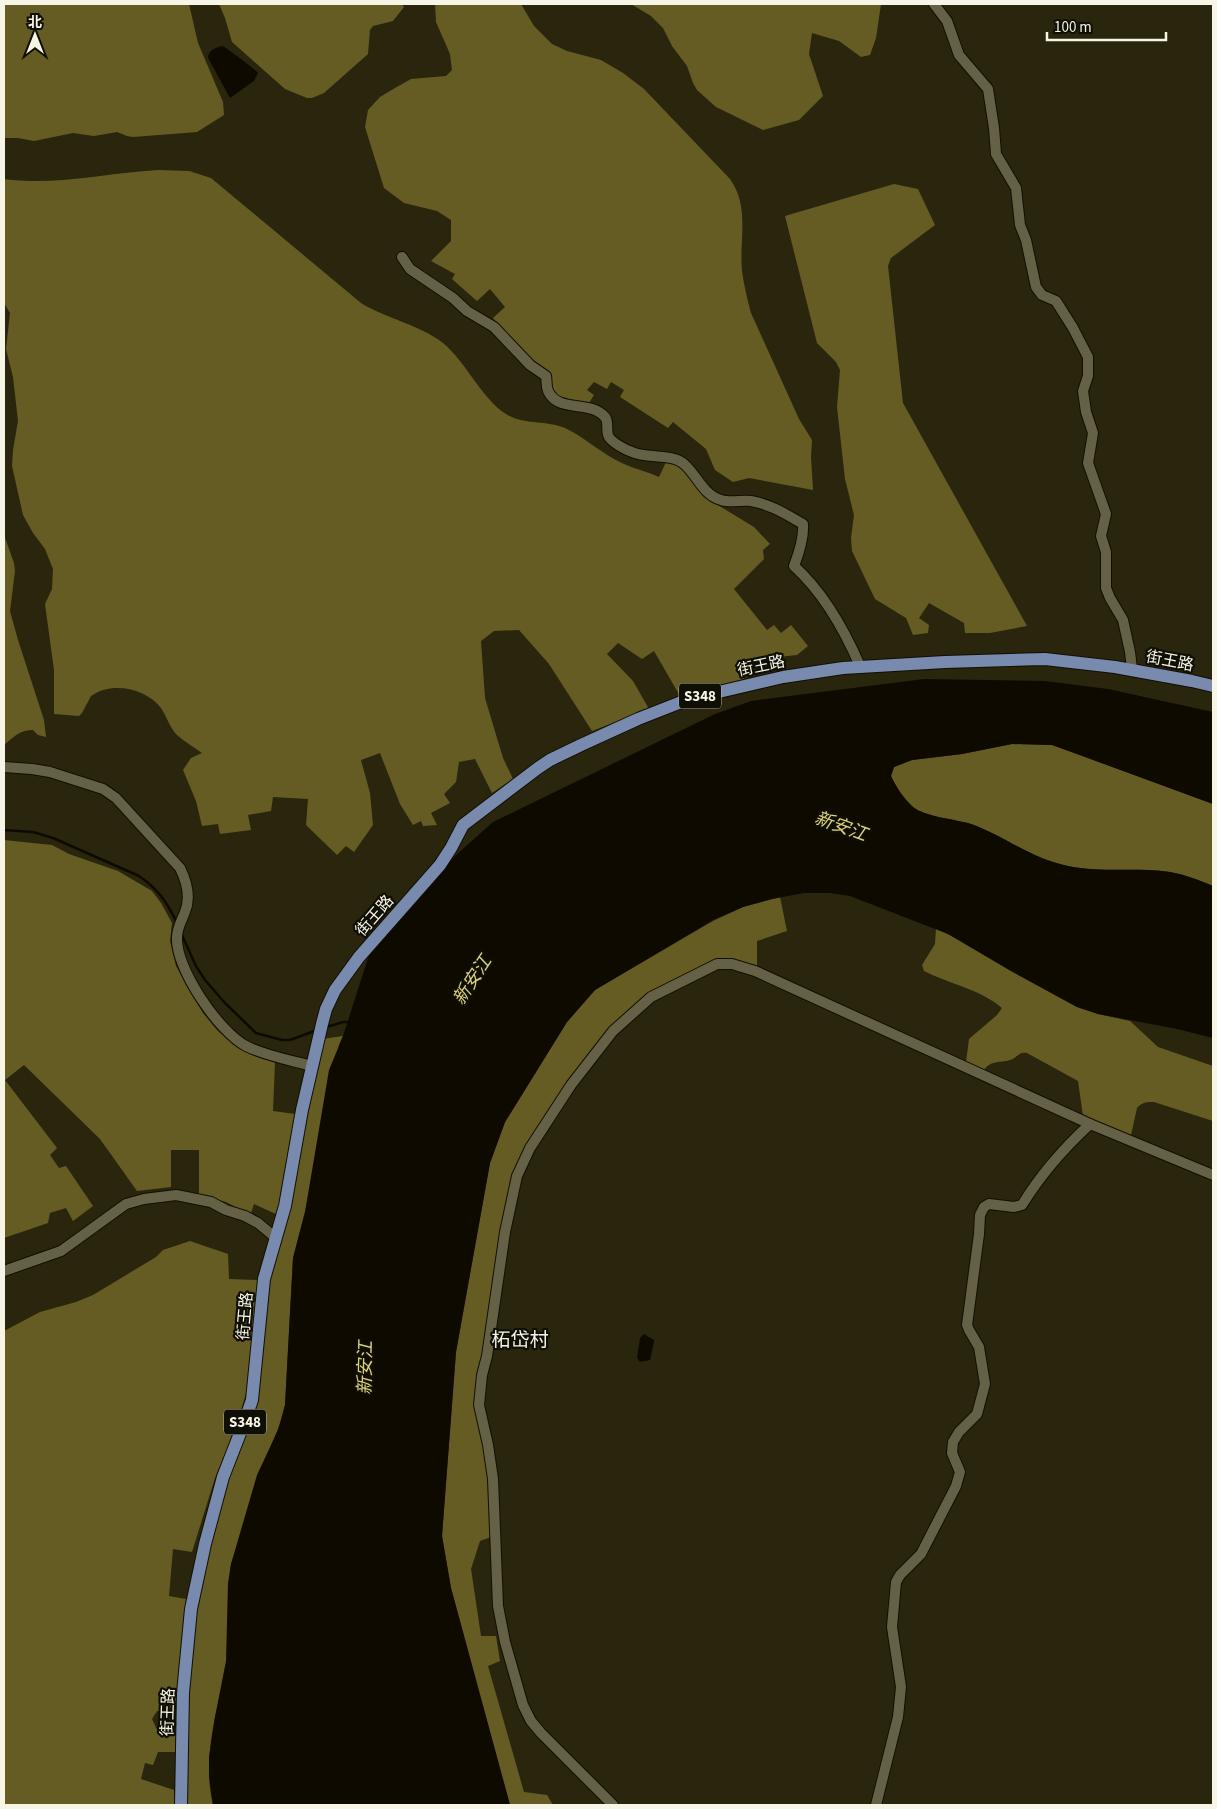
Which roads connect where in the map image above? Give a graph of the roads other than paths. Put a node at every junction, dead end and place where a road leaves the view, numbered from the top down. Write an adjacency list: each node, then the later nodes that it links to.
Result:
1 (934, 4): 4 (street)
2 (402, 257): 3 (street)
3 (860, 666): 4 (main road, 街王路 / S348); 7 (main road, 街王路 / S348)
4 (1132, 670): 5 (main road, 街王路 / S348)
5 (1213, 686)
6 (4, 768): 7 (street)
7 (312, 1066): 10 (main road, 街王路 / S348)
8 (1090, 1124): 9 (street); 13 (street); 14 (street)
9 (1213, 1175)
10 (276, 1238): 11 (street); 12 (main road, 街王路 / S348)
11 (4, 1271)
12 (181, 1805)
13 (613, 1805)
14 (876, 1805)

